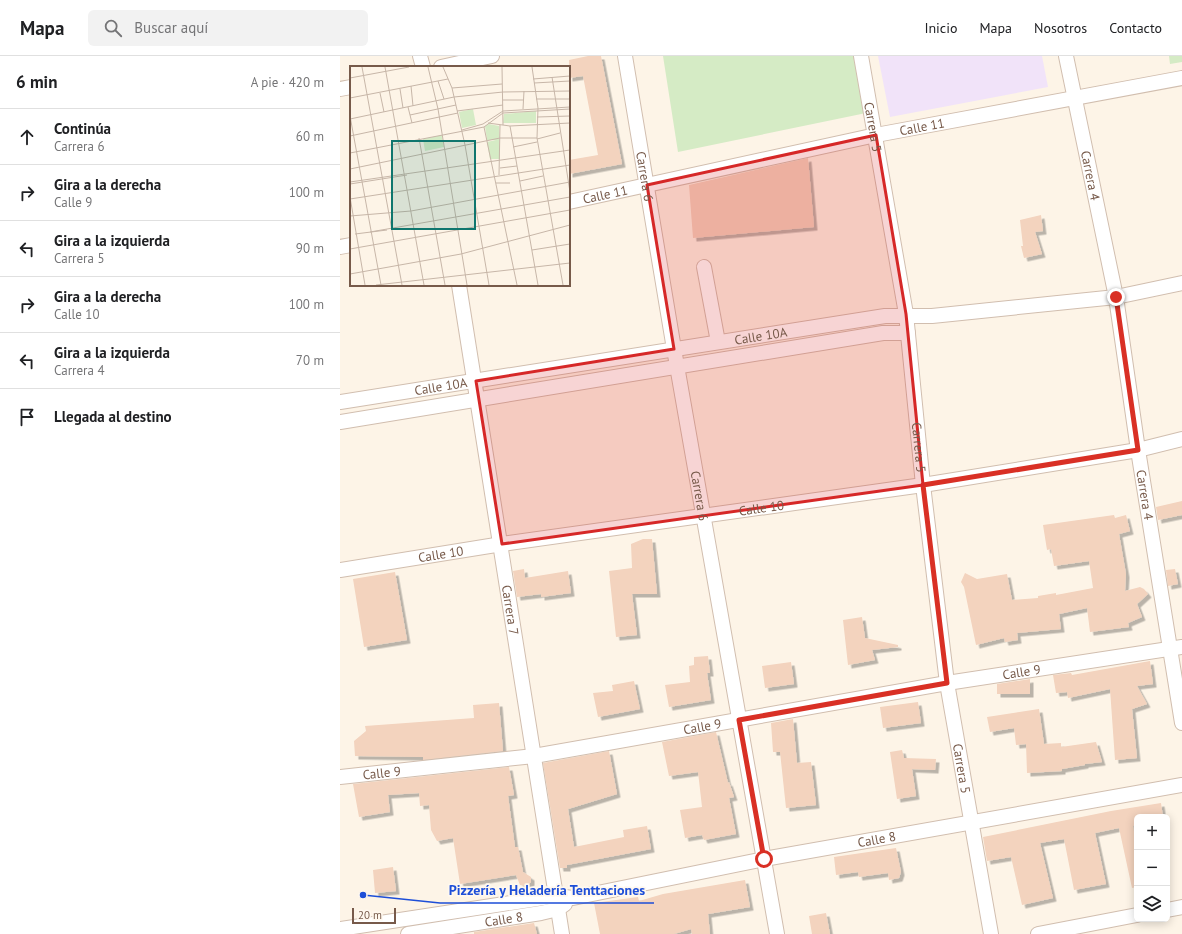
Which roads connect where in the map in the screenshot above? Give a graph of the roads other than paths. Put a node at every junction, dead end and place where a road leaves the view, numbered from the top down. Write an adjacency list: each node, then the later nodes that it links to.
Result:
1 (420, 56): 6 (street)
2 (492, 56): 7 (street)
3 (625, 56): 13 (street, Carrera 6)
4 (861, 56): 12 (street, Carrera 5)
5 (1066, 56): 11 (street, Carrera 4)
6 (423, 66)
7 (446, 66)
8 (1182, 78): 11 (street, Calle 11)
9 (350, 87): 10 (street)
10 (340, 89)
11 (1075, 97): 12 (street, Calle 11); 20 (street, Carrera 4)
12 (876, 136): 13 (street, Calle 11); 21 (street, Carrera 5)
13 (647, 185): 14 (street, Calle 11); 24 (street, Carrera 6)
14 (570, 202)
15 (350, 245): 16 (street)
16 (340, 247)
17 (704, 267): 23 (street)
18 (1182, 283): 20 (street, Calle 10A)
19 (460, 286): 26 (street, Carrera 7)
20 (1116, 297): 21 (street, Calle 10A); 31 (street, Carrera 4)
21 (906, 314): 22 (street, Carrera 5); 23 (street, Calle 10A)
22 (908, 333): 25 (street, Calle 10A); 32 (street, Carrera 5)
23 (718, 342): 24 (street, Calle 10A)
24 (674, 349): 25 (street, Carrera 6); 26 (street, Calle 10A)
25 (677, 366): 27 (street, Calle 10A); 33 (street, Carrera 6)
26 (476, 381): 27 (street, Carrera 7); 28 (street, Calle 10A)
27 (478, 399): 29 (street, Calle 10A); 34 (street, Carrera 7)
28 (340, 402)
29 (340, 422)
30 (1182, 439): 31 (street, Calle 10)
31 (1138, 450): 32 (street, Calle 10); 36 (street, Carrera 4)
32 (923, 485): 33 (street, Calle 10); 37 (street, Carrera 5)
33 (704, 516): 34 (street, Calle 10); 38 (street, Carrera 6)
34 (502, 544): 35 (street, Calle 10); 40 (street, Carrera 7)
35 (340, 570)
36 (1176, 648): 37 (street, Calle 9); 39 (street, Carrera 4)
37 (947, 683): 38 (street, Calle 9); 43 (street, Carrera 5)
38 (739, 720): 40 (street, Calle 9); 44 (street, Carrera 6)
39 (1182, 723)
40 (534, 756): 41 (street, Calle 9); 45 (street, Carrera 7)
41 (340, 777)
42 (1182, 785): 43 (street, Calle 8)
43 (972, 822): 44 (street, Calle 8); 53 (street, Carrera 5)
44 (764, 859): 45 (street, Calle 8); 52 (street, Carrera 6)
45 (557, 902): 49 (street, Calle 8); 50 (street, Calle 8); 51 (street, Carrera 7)
46 (1182, 907): 47 (street)
47 (1170, 909)
48 (1134, 916): 54 (street)
49 (341, 927)
50 (408, 934)
51 (562, 934)
52 (777, 934)
53 (991, 934)
54 (1038, 934)

